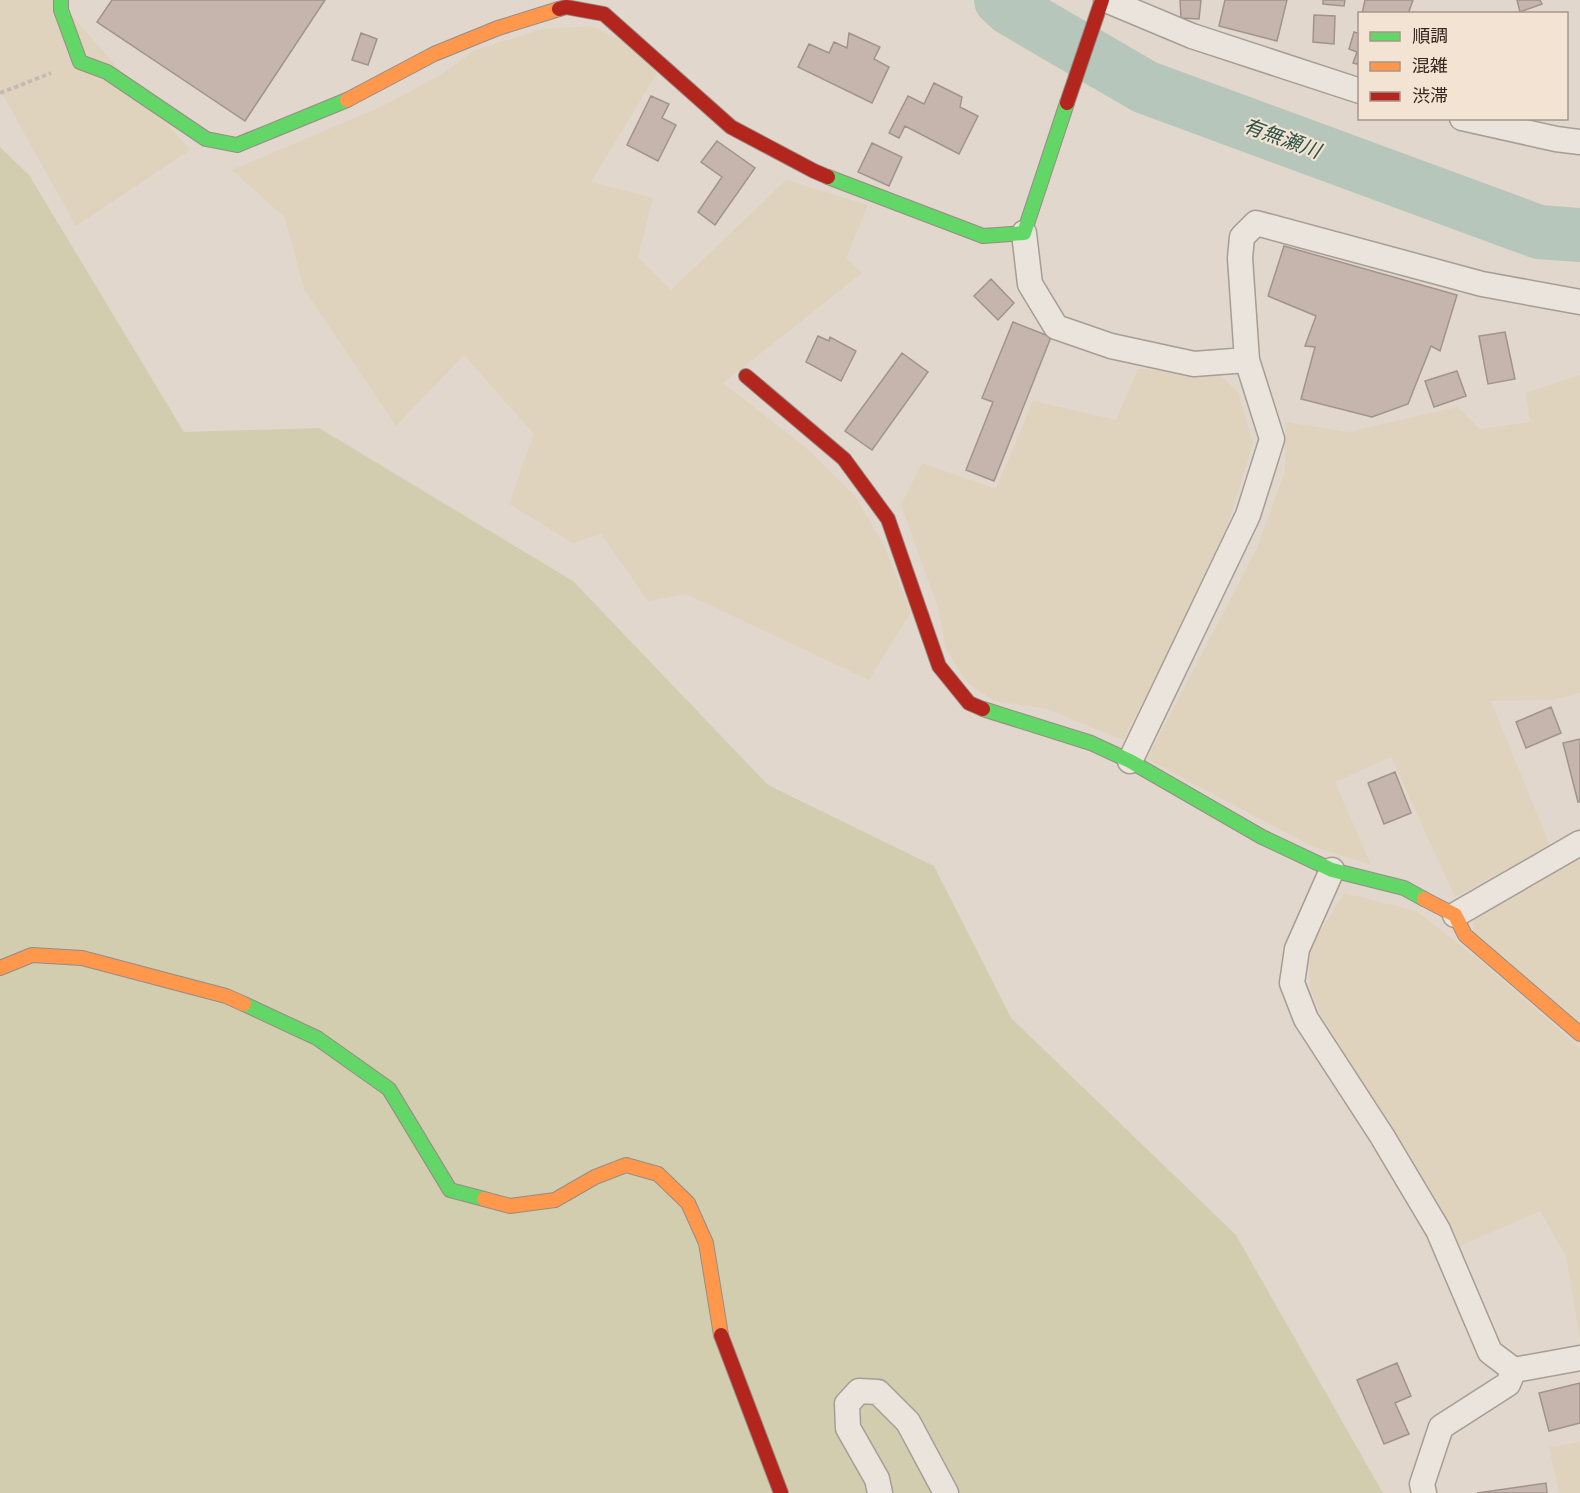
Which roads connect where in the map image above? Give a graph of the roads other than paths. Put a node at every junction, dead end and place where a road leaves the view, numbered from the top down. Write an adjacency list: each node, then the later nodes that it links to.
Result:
1 (61, 0): 6 (street)
2 (1104, 0): 3 (street); 6 (street)
3 (1358, 91)
4 (1471, 120): 5 (street)
5 (1580, 142)
6 (1024, 233): 8 (street)
7 (1580, 302): 8 (street)
8 (1246, 360): 10 (street)
9 (747, 376): 10 (street)
10 (1130, 761): 12 (street)
11 (1580, 843): 13 (street)
12 (1332, 870): 13 (street); 17 (street)
13 (1455, 915): 15 (street)
14 (0, 968): 18 (street)
15 (1580, 1034)
16 (1580, 1358): 17 (street)
17 (1514, 1370): 21 (street)
18 (782, 1493)
19 (880, 1493): 20 (street)
20 (946, 1493)
21 (1424, 1493)

